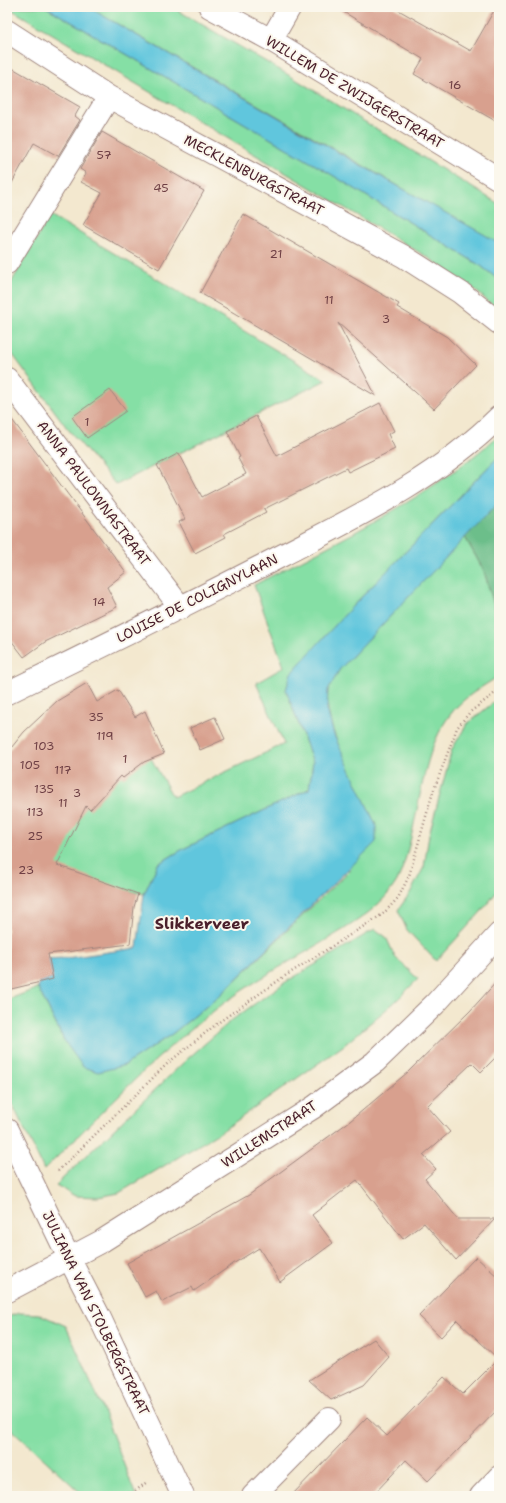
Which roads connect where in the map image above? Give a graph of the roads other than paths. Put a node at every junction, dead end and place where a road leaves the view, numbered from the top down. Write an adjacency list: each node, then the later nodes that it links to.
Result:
1 (210, 7): 4 (street, WILLEM DE ZWIJGERSTRAAT)
2 (290, 7): 4 (street)
3 (7, 31): 5 (street, MECKLENBURGSTRAAT)
4 (271, 40): 6 (street, WILLEM DE ZWIJGERSTRAAT)
5 (109, 97): 7 (street); 8 (street, MECKLENBURGSTRAAT)
6 (499, 179)
7 (7, 263)
8 (499, 324)
9 (7, 379): 11 (street, ANNA PAULOWNASTRAAT)
10 (499, 417): 11 (street, LOUISE DE COLIGNYLAAN)
11 (181, 608): 12 (street, LOUISE DE COLIGNYLAAN)
12 (7, 693)
13 (499, 934): 15 (street, WILLEMSTRAAT)
14 (7, 1130): 15 (street, JULIANA VAN STOLBERGSTRAAT)
15 (69, 1258): 16 (street, WILLEMSTRAAT); 19 (street, JULIANA VAN STOLBERGSTRAAT)
16 (7, 1291)
17 (329, 1419): 20 (street)
18 (499, 1478): 21 (street)
19 (183, 1496)
20 (253, 1496)
21 (481, 1496)

